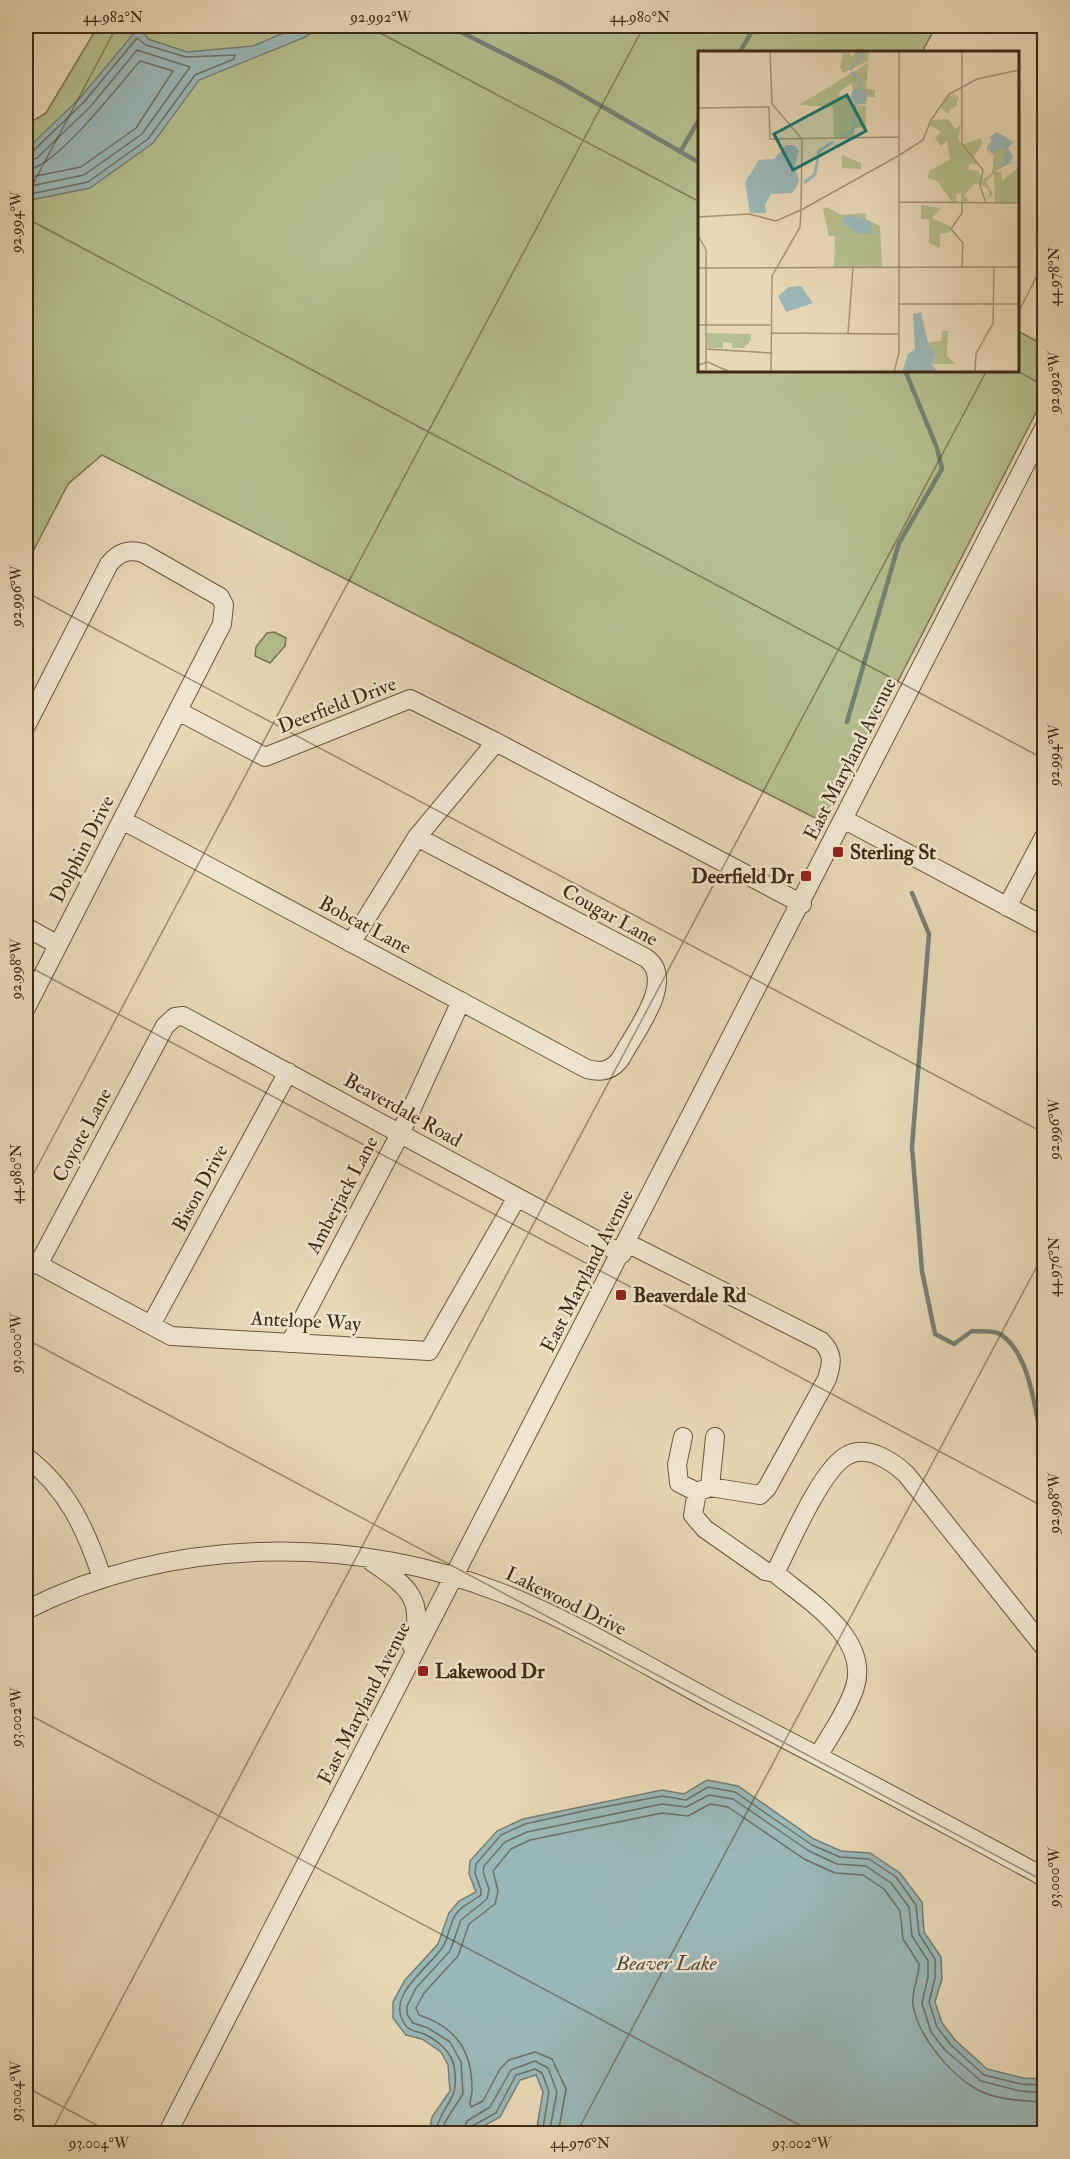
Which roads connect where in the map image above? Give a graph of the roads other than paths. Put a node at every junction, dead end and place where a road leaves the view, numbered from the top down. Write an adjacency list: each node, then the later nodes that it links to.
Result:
1 (1044, 428): 6 (street, East Maryland Avenue)
2 (178, 711): 3 (street); 4 (street, Deerfield Drive); 5 (street, Dolphin Drive)
3 (26, 726)
4 (496, 742): 7 (street); 9 (street, Deerfield Drive)
5 (122, 820): 13 (street, Bobcat Lane); 14 (street, Dolphin Drive)
6 (845, 820): 9 (street, East Maryland Avenue); 10 (street)
7 (417, 837): 13 (street); 18 (street, Cougar Lane)
8 (1044, 837): 10 (street)
9 (802, 904): 22 (street, East Maryland Avenue)
10 (1007, 906): 12 (street)
11 (26, 927): 14 (street)
12 (1044, 927)
13 (351, 943): 15 (street, Bobcat Lane)
14 (58, 945): 16 (street, Dolphin Drive)
15 (461, 1001): 18 (street, Bobcat Lane); 20 (street, Amberjack Lane)
16 (26, 1008)
17 (165, 1026): 19 (street, Beaverdale Road); 23 (street, Coyote Lane)
18 (587, 1069)
19 (288, 1072): 20 (street, Beaverdale Road); 24 (street, Bison Drive)
20 (400, 1134): 21 (street, Beaverdale Road); 25 (street, Amberjack Lane)
21 (516, 1199): 22 (street, Beaverdale Road); 25 (street, Antelope Way)
22 (624, 1248): 29 (street, Beaverdale Road); 32 (street, East Maryland Avenue)
23 (32, 1261): 24 (street, Antelope Way)
24 (151, 1325): 25 (street, Antelope Way)
25 (290, 1343)
26 (683, 1437): 29 (street)
27 (715, 1437): 29 (street)
28 (26, 1457): 33 (street)
29 (703, 1489): 31 (street)
30 (365, 1558): 32 (street, Lakewood Drive); 33 (street, Lakewood Drive); 36 (street)
31 (775, 1573): 35 (street); 37 (street)
32 (454, 1576): 36 (street, East Maryland Avenue); 37 (street, Lakewood Drive)
33 (102, 1578): 34 (street, Lakewood Drive)
34 (26, 1610)
35 (1044, 1647)
36 (404, 1673): 39 (street, East Maryland Avenue)
37 (818, 1756): 38 (street, Lakewood Drive)
38 (1044, 1876)
39 (167, 2133)

